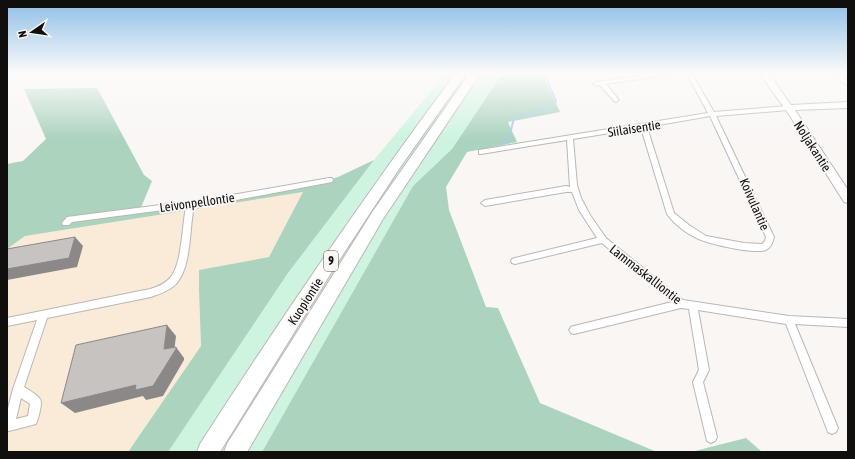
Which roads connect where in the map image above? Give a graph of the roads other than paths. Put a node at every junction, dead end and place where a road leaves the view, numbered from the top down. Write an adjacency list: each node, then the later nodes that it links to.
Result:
1 (445, 95): 31 (highway, Kuopiontie / 9)
2 (459, 95): 32 (highway, Kuopiontie / 9)
3 (611, 95): 6 (street)
4 (701, 95): 9 (street)
5 (779, 95): 8 (main road, Noljakantie)
6 (616, 100)
7 (848, 106): 8 (main road)
8 (788, 108): 9 (street, Siilaisentie); 15 (main road, Noljakantie)
9 (712, 114): 10 (street, Siilaisentie); 10 (street, Koivulantie)
10 (644, 126): 11 (street, Siilaisentie)
11 (570, 138): 12 (street, Siilaisentie); 14 (street, Lammaskalliontie)
12 (481, 152)
13 (329, 180): 17 (street, Leivonpellontie)
14 (574, 190): 16 (street); 19 (street, Lammaskalliontie)
15 (848, 199)
16 (485, 203)
17 (190, 205): 18 (street, Leivonpellontie); 23 (street)
18 (66, 223)
19 (603, 240): 20 (street); 21 (street, Lammaskalliontie)
20 (515, 261)
21 (681, 304): 22 (street, Lammaskalliontie); 27 (street)
22 (693, 306): 24 (street, Lammaskalliontie); 30 (street)
23 (42, 315): 25 (street); 28 (street)
24 (789, 320): 26 (street, Lammaskalliontie); 29 (street)
25 (7, 322)
26 (848, 323)
27 (574, 330)
28 (18, 389)
29 (832, 428)
30 (711, 437)
31 (208, 452)
32 (235, 452)

